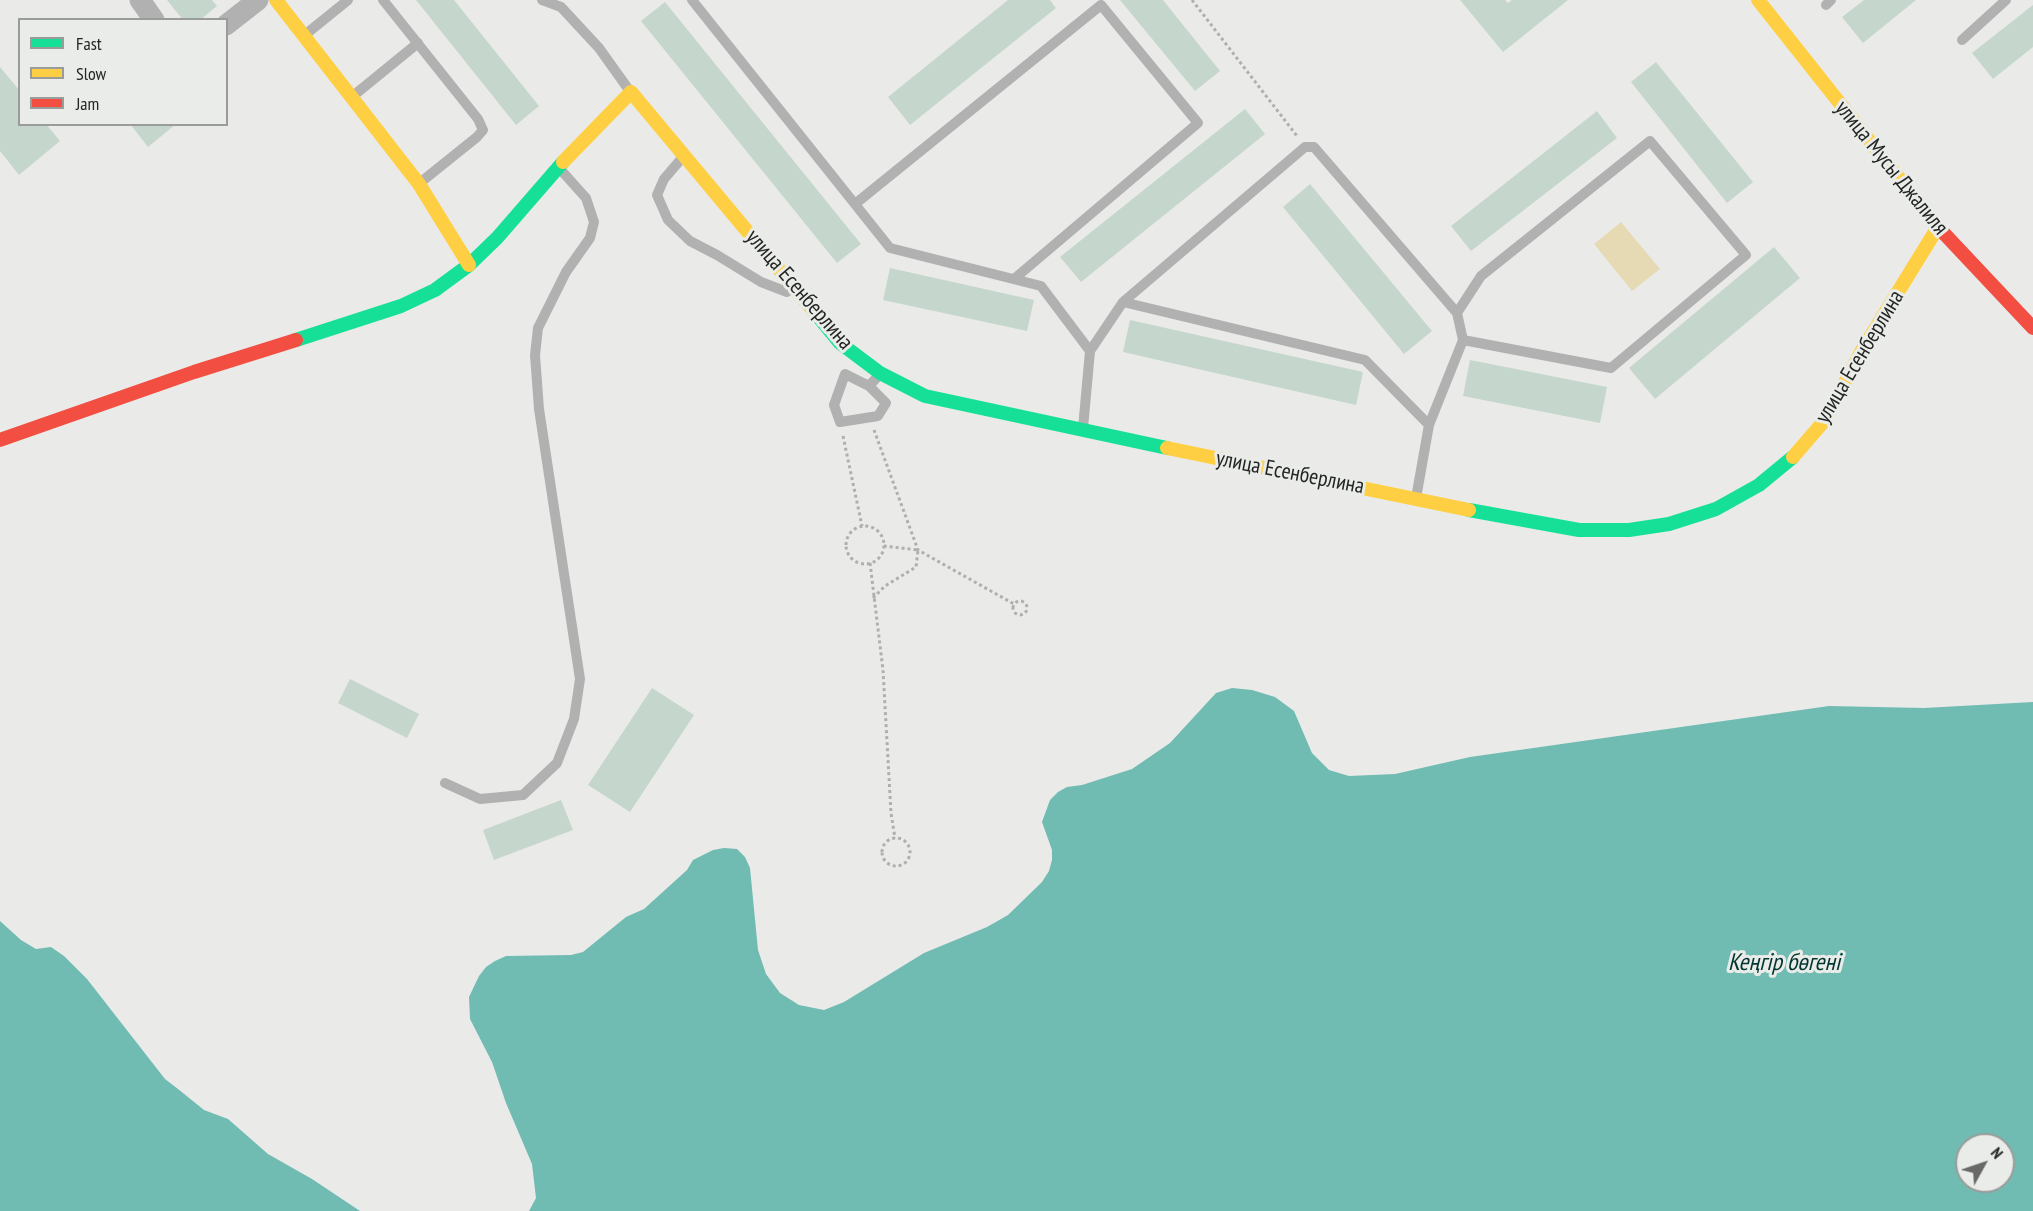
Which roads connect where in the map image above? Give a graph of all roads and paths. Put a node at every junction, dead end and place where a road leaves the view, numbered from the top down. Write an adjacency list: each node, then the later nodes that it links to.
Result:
1 (140, 0): 12 (street)
2 (258, 0): 13 (street)
3 (276, 0): 14 (street)
4 (348, 0): 14 (lane)
5 (383, 0): 16 (lane)
6 (542, 0): 11 (lane)
7 (692, 0): 23 (lane)
8 (1192, 0): 19 (path)
9 (1758, 0): 24 (street, улица Мусы Джалиля)
10 (2006, 0): 15 (lane)
11 (565, 3): 17 (lane)
12 (153, 18)
13 (228, 23)
14 (304, 36): 18 (street)
15 (1962, 40)
16 (418, 43): 18 (lane); 22 (lane)
17 (631, 92): 20 (street, улица Есенберлина); 21 (street)
18 (352, 97): 22 (street)
19 (1305, 147): 28 (lane); 29 (lane)
20 (685, 156): 27 (street, улица Есенберлина); 27 (lane)
21 (558, 167): 25 (street); 47 (lane)
22 (419, 184): 25 (street)
23 (855, 204): 26 (lane); 26 (lane)
24 (1938, 227): 30 (street, улица Мусы Джалиля); 40 (street, улица Есенберлина)
25 (469, 265): 39 (street)
26 (1014, 279): 32 (lane)
27 (803, 299): 33 (street, улица Есенберлина)
28 (1123, 302): 32 (lane); 37 (lane)
29 (1457, 313): 31 (lane); 31 (lane)
30 (2033, 328)
31 (1463, 340): 37 (lane)
32 (1090, 351): 38 (lane)
33 (880, 373): 34 (lane); 38 (street, улица Есенберлина)
34 (869, 386): 35 (lane); 36 (lane)
35 (869, 417): 36 (lane); 43 (path)
36 (840, 422): 41 (path)
37 (1429, 425): 40 (lane)
38 (1082, 431): 40 (street, улица Есенберлина)
39 (0, 440)
40 (1416, 498)
41 (862, 527): 42 (path); 44 (path)
42 (884, 546): 43 (path); 44 (path)
43 (918, 550): 45 (path); 46 (path)
44 (870, 563): 45 (path)
45 (873, 598): 48 (path)
46 (1014, 604): 46 (path)
47 (445, 783)
48 (895, 838): 48 (path)

